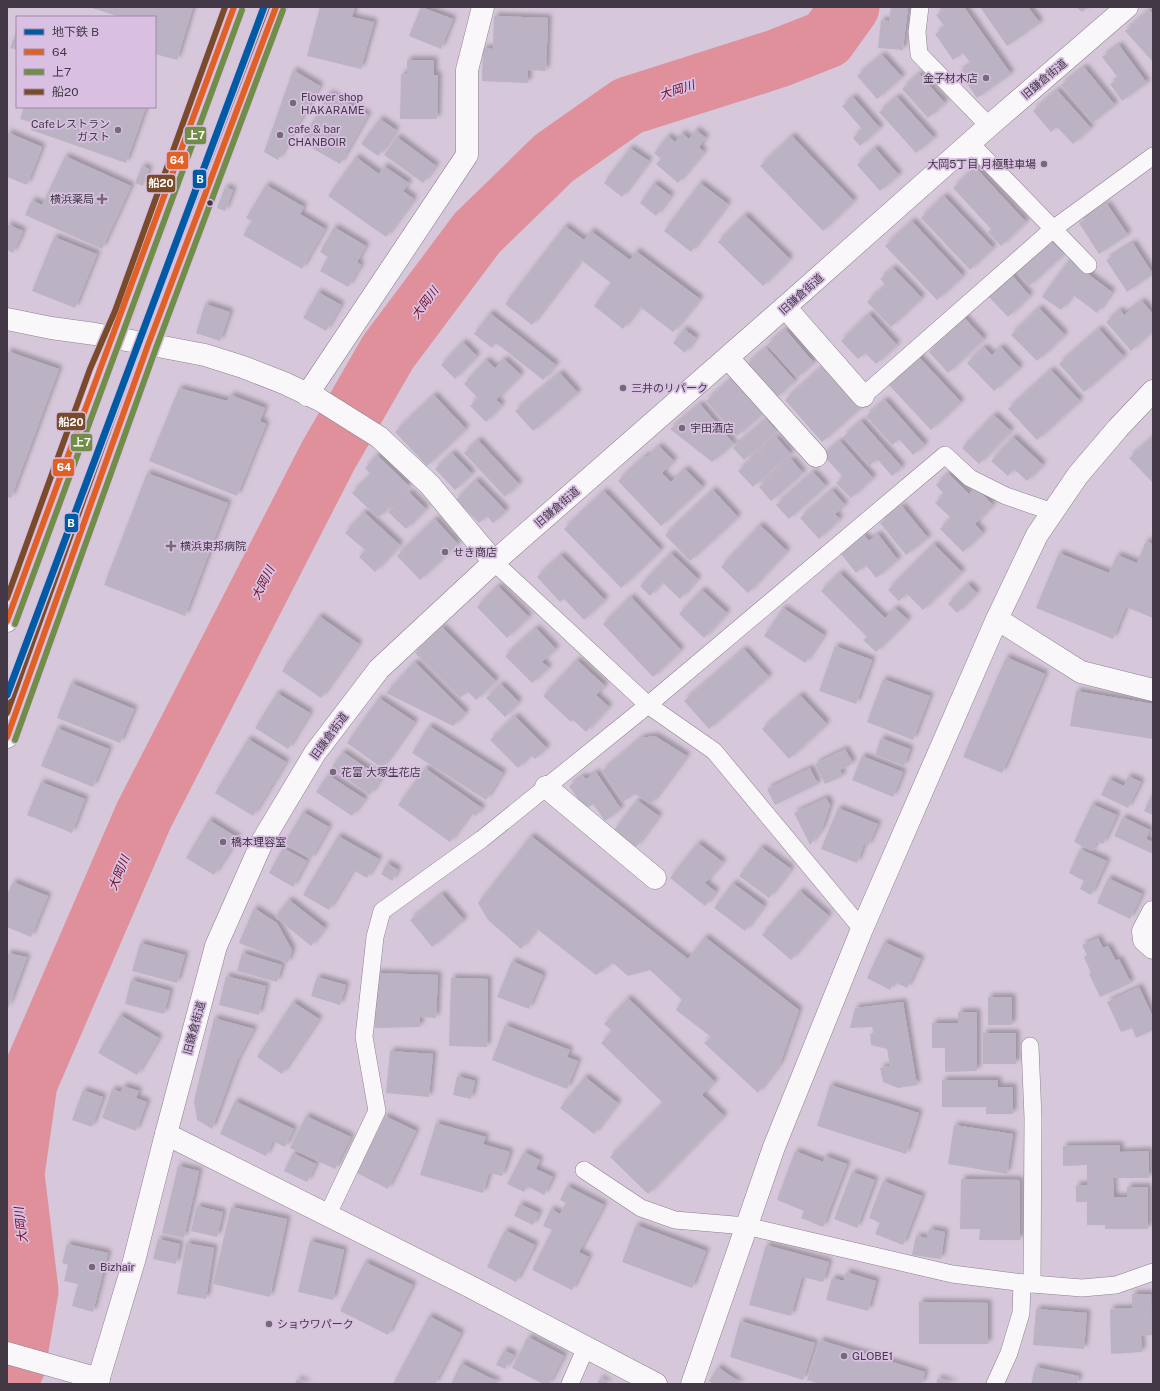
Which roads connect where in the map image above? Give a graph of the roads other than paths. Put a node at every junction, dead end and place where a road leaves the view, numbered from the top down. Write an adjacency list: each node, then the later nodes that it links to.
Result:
1 (234, 7): 13 (street)
2 (276, 7): 14 (street)
3 (483, 7): 18 (street)
4 (920, 7): 6 (lane)
5 (1127, 7): 6 (street, 旧鎌倉街道)
6 (989, 126): 7 (street, 旧鎌倉街道)
7 (970, 143): 9 (lane); 11 (street, 旧鎌倉街道)
8 (1153, 156): 9 (lane)
9 (1053, 228): 10 (lane); 17 (lane)
10 (1088, 265)
11 (786, 307): 15 (street, 旧鎌倉街道); 17 (street)
12 (7, 318): 13 (street)
13 (112, 338): 14 (street); 22 (street)
14 (148, 345): 18 (street); 27 (street)
15 (728, 358): 19 (street); 21 (street, 旧鎌倉街道)
16 (1153, 392): 20 (street)
17 (863, 396)
18 (313, 397): 21 (street)
19 (816, 456)
20 (1053, 512): 23 (street); 26 (lane)
21 (494, 562): 26 (lane); 34 (street, 旧鎌倉街道)
22 (14, 581): 24 (street)
23 (998, 619): 25 (street); 31 (street)
24 (7, 622)
25 (1153, 690)
26 (648, 705): 28 (lane); 31 (lane)
27 (7, 737)
28 (546, 787): 29 (street); 36 (lane)
29 (655, 878)
30 (1153, 912): 32 (street)
31 (862, 929): 37 (street)
32 (1153, 948)
33 (1030, 1046): 39 (lane)
34 (166, 1134): 36 (street); 42 (street, 旧鎌倉街道)
35 (584, 1170): 37 (lane)
36 (327, 1216): 40 (street)
37 (746, 1226): 39 (lane); 45 (street)
38 (1153, 1272): 39 (lane)
39 (1027, 1283): 46 (lane)
40 (586, 1347): 43 (lane); 44 (street)
41 (7, 1353): 42 (street)
42 (98, 1382)
43 (570, 1384)
44 (656, 1384)
45 (692, 1384)
46 (995, 1384)

